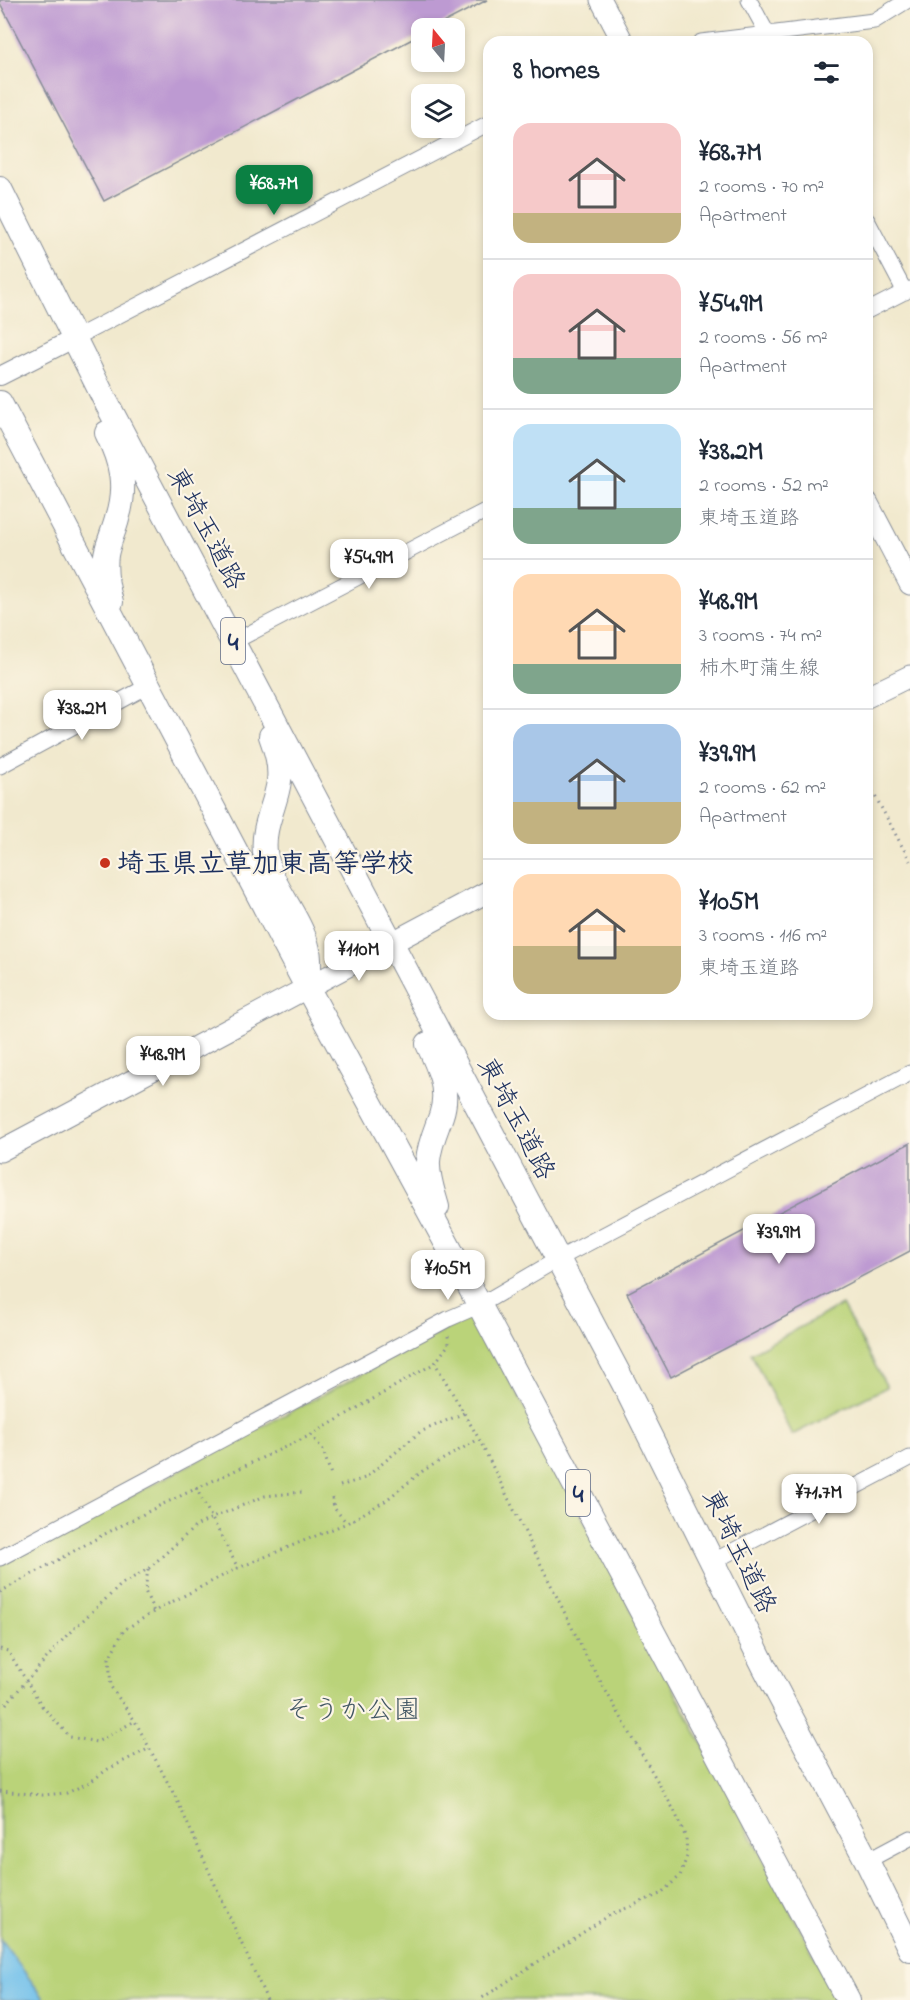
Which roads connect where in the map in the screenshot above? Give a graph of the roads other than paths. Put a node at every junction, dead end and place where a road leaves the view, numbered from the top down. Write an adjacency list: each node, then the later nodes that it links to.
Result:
1 (601, 0): 4 (main road)
2 (750, 0): 5 (street)
3 (908, 0): 6 (street)
4 (620, 36)
5 (769, 36)
6 (782, 36)
7 (483, 126): 12 (street)
8 (0, 189): 12 (highway, 東埼玉道路 / 4)
9 (873, 230): 10 (street)
10 (908, 290): 11 (street)
11 (873, 308)
12 (75, 338): 13 (street); 18 (highway, 4); 19 (highway, 東埼玉道路 / 4)
13 (0, 376)
14 (0, 403): 18 (highway, 4)
15 (483, 512): 19 (street)
16 (873, 513): 17 (main road)
17 (910, 584)
18 (119, 628): 21 (highway, 4)
19 (233, 642): 22 (highway, 東埼玉道路 / 4)
20 (910, 676): 23 (main road)
21 (148, 686): 24 (street); 27 (highway, 4)
22 (257, 690): 26 (highway, 東埼玉道路 / 4); 27 (highway, 4)
23 (873, 694)
24 (0, 766)
25 (483, 894): 26 (main road)
26 (392, 942): 27 (main road); 30 (highway, 4); 31 (highway, 東埼玉道路 / 4)
27 (308, 987): 29 (main road); 30 (highway, 4)
28 (910, 1073): 31 (street)
29 (0, 1151)
30 (447, 1244): 32 (highway, 4)
31 (558, 1259): 32 (street); 35 (highway, 東埼玉道路 / 4)
32 (478, 1306): 34 (street); 41 (highway, 4)
33 (910, 1458): 35 (street)
34 (0, 1558)
35 (712, 1562): 37 (highway, 東埼玉道路 / 4)
36 (910, 1838): 37 (street)
37 (867, 1861): 38 (highway, 東埼玉道路 / 4)
38 (896, 1923): 39 (highway, 東埼玉道路 / 4); 40 (highway)
39 (910, 1949)
40 (910, 1969)
41 (848, 2000)

